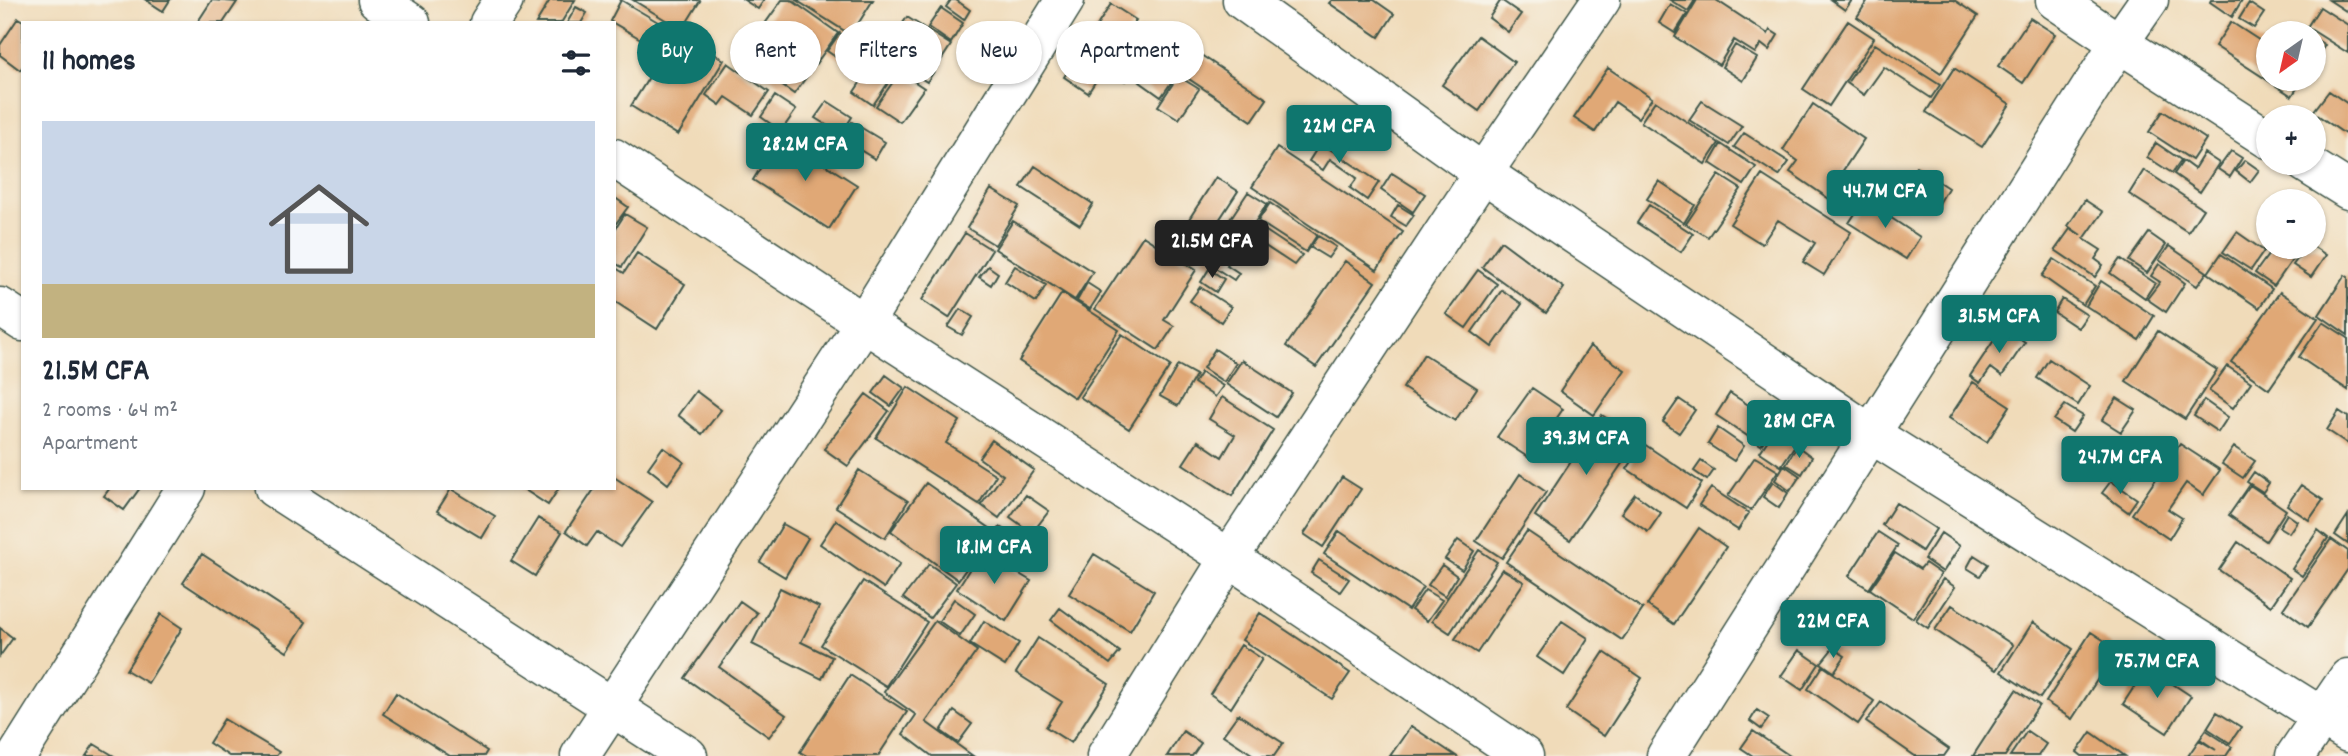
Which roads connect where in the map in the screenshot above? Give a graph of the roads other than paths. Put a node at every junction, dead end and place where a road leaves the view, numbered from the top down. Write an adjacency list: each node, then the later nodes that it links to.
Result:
1 (377, 0): 8 (street)
2 (505, 0): 9 (street)
3 (1065, 0): 18 (street)
4 (1242, 0): 13 (street)
5 (1601, 0): 13 (street)
6 (2055, 0): 10 (street)
7 (2149, 0): 10 (street)
8 (408, 21)
9 (490, 21)
10 (2119, 43): 11 (street); 19 (street)
11 (2256, 131)
12 (616, 159): 18 (street)
13 (1483, 173): 19 (street); 22 (street)
14 (2324, 175): 15 (street)
15 (2348, 190)
16 (0, 307): 17 (street)
17 (21, 321)
18 (864, 323): 22 (street); 24 (street)
19 (1871, 434): 25 (street); 31 (street)
20 (185, 490): 26 (street)
21 (277, 490): 24 (street)
22 (1229, 558): 29 (street); 30 (street)
23 (2348, 678): 25 (street)
24 (612, 706): 27 (street); 28 (street)
25 (2334, 724): 32 (street)
26 (17, 756)
27 (580, 756)
28 (688, 756)
29 (1106, 756)
30 (1524, 756)
31 (1666, 756)
32 (2295, 756)

